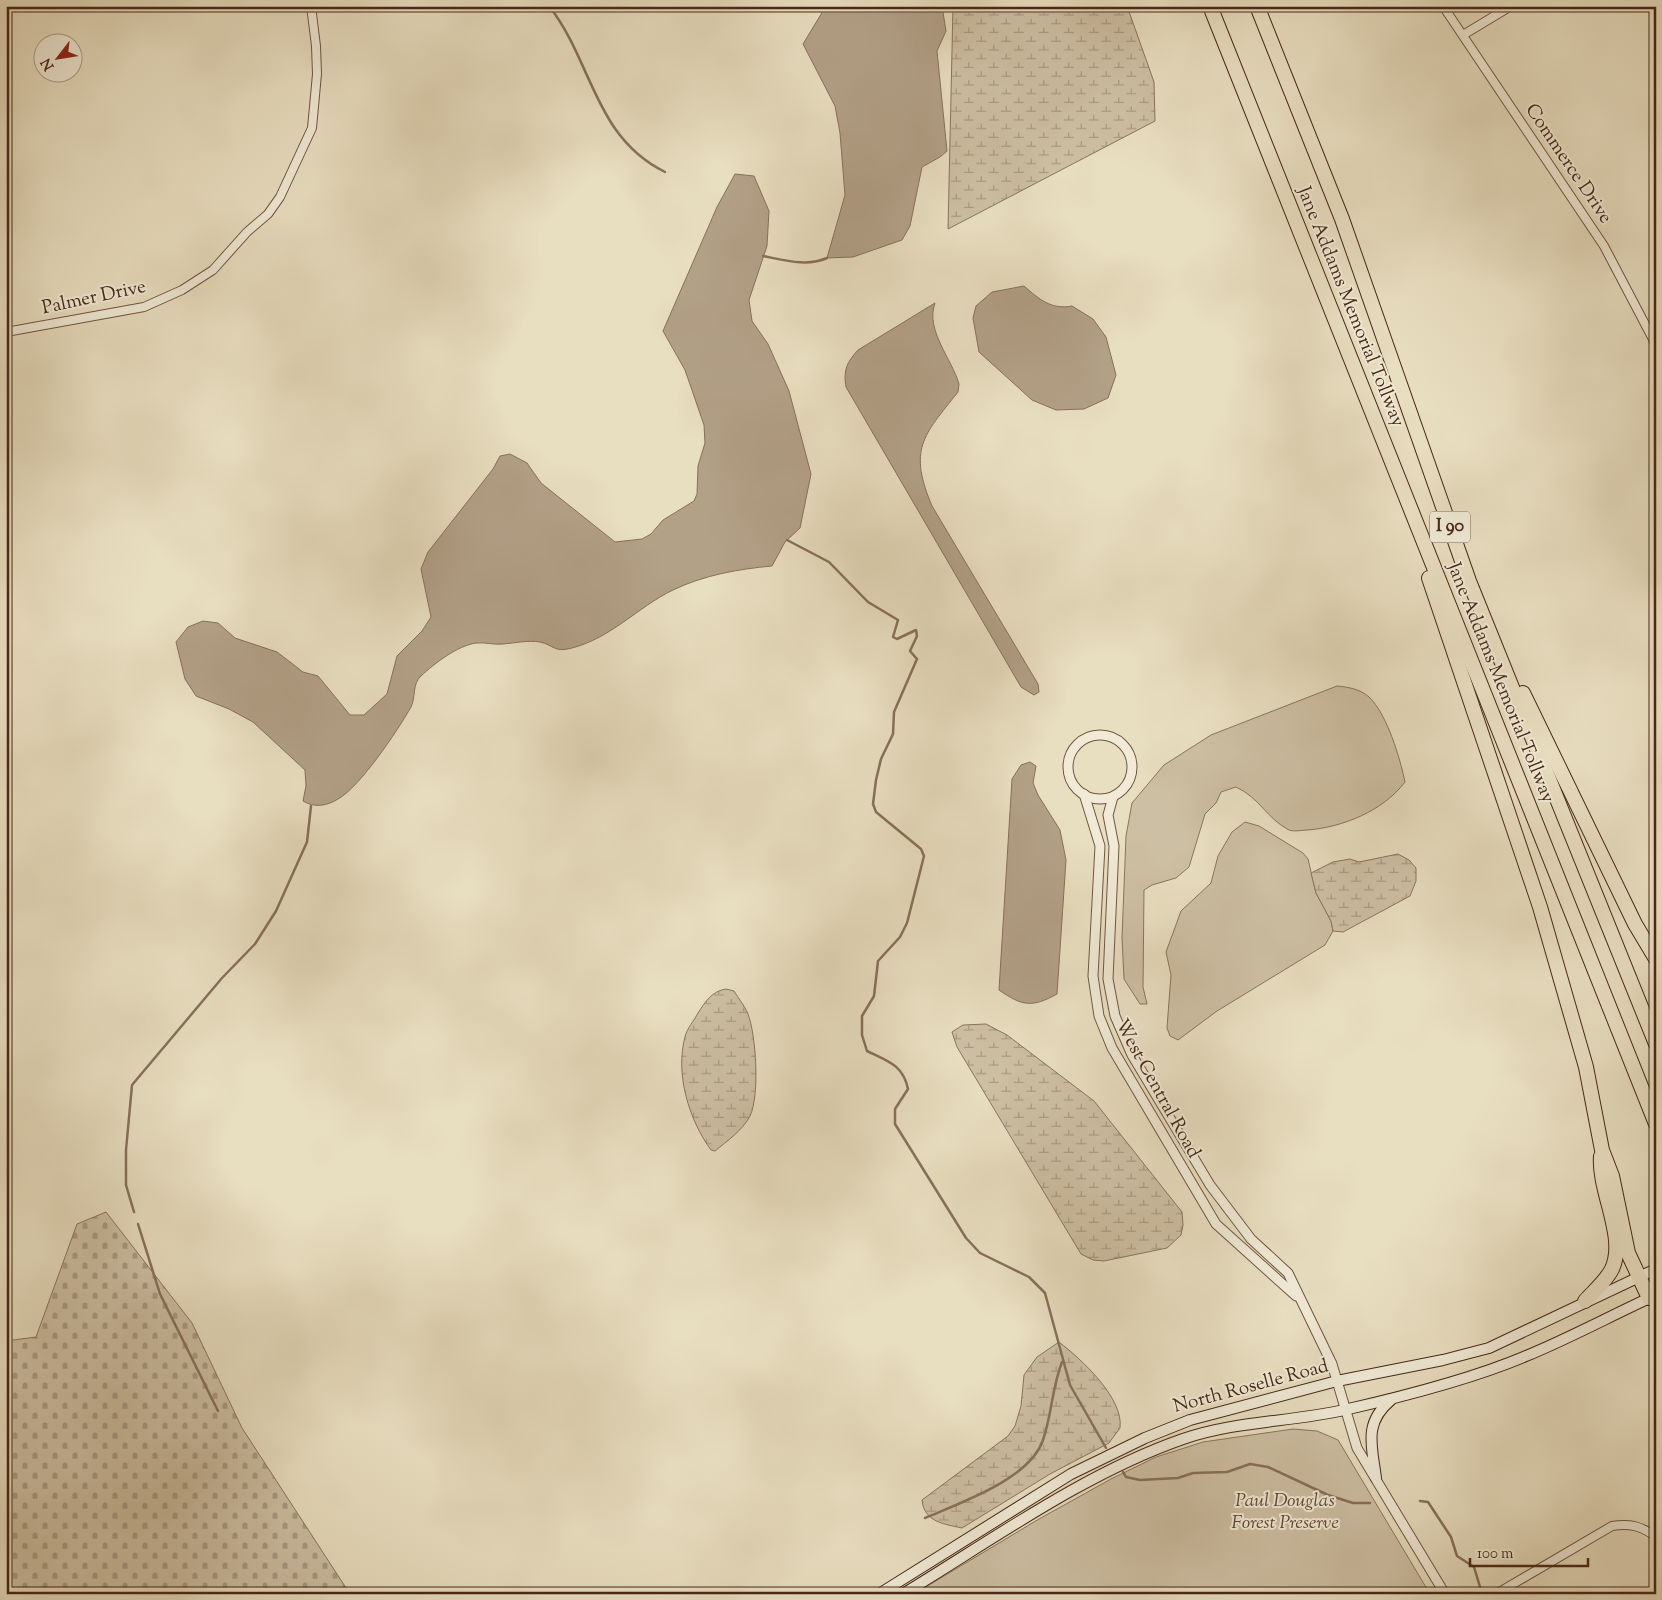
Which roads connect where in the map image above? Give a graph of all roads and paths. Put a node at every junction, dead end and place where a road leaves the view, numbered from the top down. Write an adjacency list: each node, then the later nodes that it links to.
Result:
1 (310, 6): 7 (street, Palmer Drive)
2 (1210, 6): 9 (highway, Jane Addams Memorial Tollway / I 90)
3 (1257, 6): 10 (highway, Jane Addams Memorial Tollway / I 90)
4 (1443, 6): 6 (street, Commerce Drive)
5 (1511, 6): 6 (street)
6 (1463, 35): 8 (street, Commerce Drive)
7 (6, 332)
8 (1656, 345)
9 (1377, 426): 19 (highway, Jane Addams Memorial Tollway / I 90); 20 (highway)
10 (1469, 581): 13 (highway); 16 (highway, Jane Addams Memorial Tollway / I 90)
11 (1084, 794): 12 (street); 12 (street); 15 (street, West Central Road)
12 (1114, 797): 14 (street, West Central Road)
13 (1656, 959)
14 (1113, 1005): 15 (street); 17 (street, West Central Road)
15 (1098, 1007): 18 (street, West Central Road)
16 (1656, 1044)
17 (1155, 1093): 18 (street); 21 (street, West Central Road)
18 (1142, 1100): 22 (street, West Central Road)
19 (1656, 1124)
20 (1602, 1150): 24 (highway); 27 (highway)
21 (1210, 1185): 22 (street); 26 (street, West Central Road)
22 (1197, 1194): 26 (street, West Central Road)
23 (1656, 1269): 24 (main road, North Roselle Road)
24 (1638, 1277): 25 (highway); 27 (main road, North Roselle Road)
25 (1652, 1297): 29 (main road, North Roselle Road)
26 (1298, 1298): 28 (street, West Central Road)
27 (1585, 1301): 28 (main road, North Roselle Road)
28 (1337, 1381): 30 (street, West Central Road); 33 (main road, North Roselle Road)
29 (1395, 1396): 30 (main road, North Roselle Road); 31 (main road)
30 (1345, 1410): 31 (street, West Central Road); 34 (main road, North Roselle Road)
31 (1376, 1478): 35 (street, West Central Road)
32 (1656, 1537): 36 (street)
33 (878, 1594)
34 (903, 1594)
35 (1445, 1594)
36 (1496, 1594)

